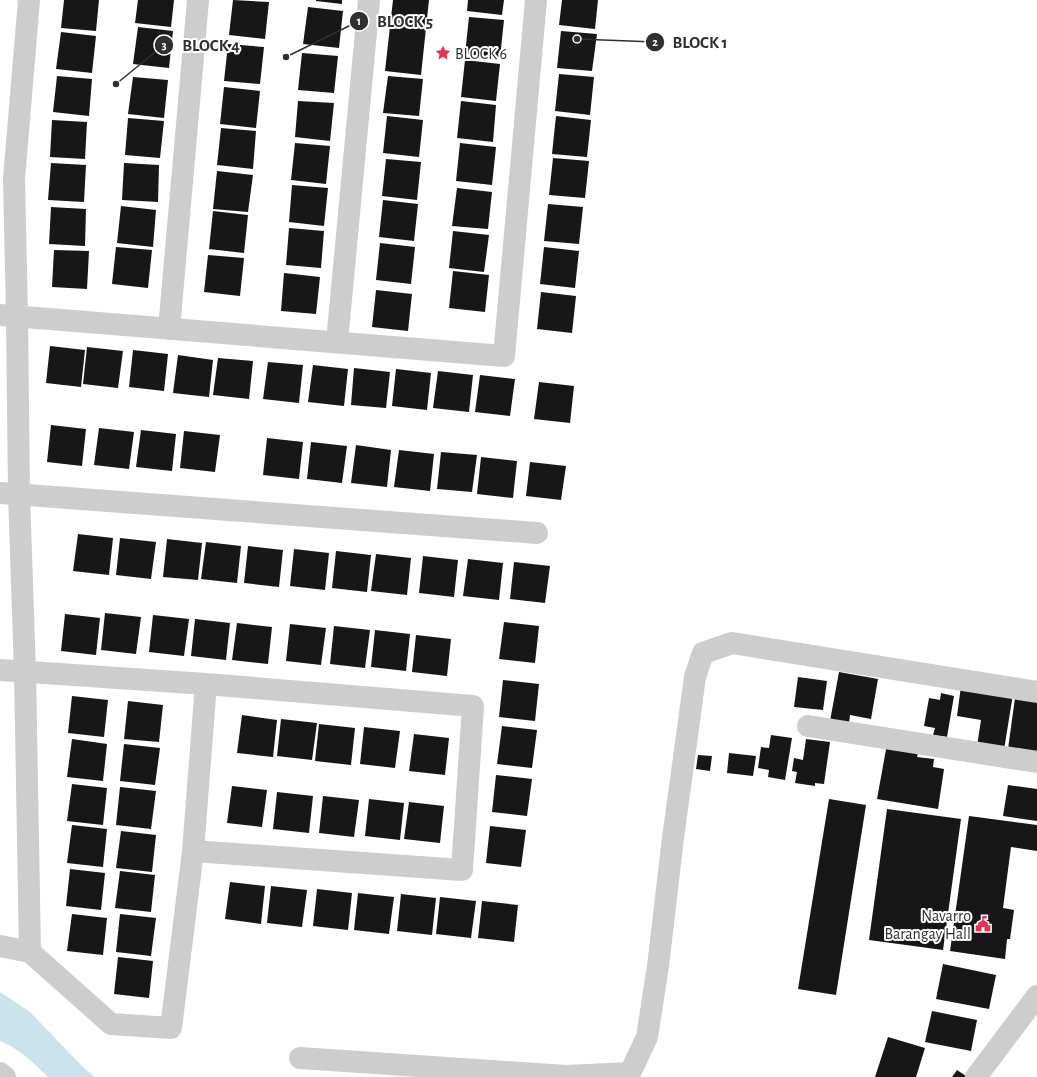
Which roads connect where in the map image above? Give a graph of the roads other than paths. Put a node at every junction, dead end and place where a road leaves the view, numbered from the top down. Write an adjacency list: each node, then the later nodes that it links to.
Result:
1 (29, 0): 5 (street)
2 (198, 0): 6 (street)
3 (369, 0): 7 (street)
4 (536, 0): 7 (street)
5 (9, 316): 6 (street); 8 (street)
6 (169, 329): 7 (street)
7 (337, 342)
8 (9, 494): 9 (street); 11 (street)
9 (537, 533)
10 (0, 670): 11 (street)
11 (25, 672): 12 (street); 18 (street)
12 (206, 684): 16 (street); 16 (street)
13 (1037, 692): 20 (street)
14 (808, 726): 15 (street)
15 (1037, 762)
16 (193, 852): 18 (street)
17 (0, 946): 18 (street)
18 (30, 952)
19 (1037, 996): 23 (street)
20 (300, 1058)
21 (0, 1073): 22 (street)
22 (5, 1077)
23 (976, 1077)

